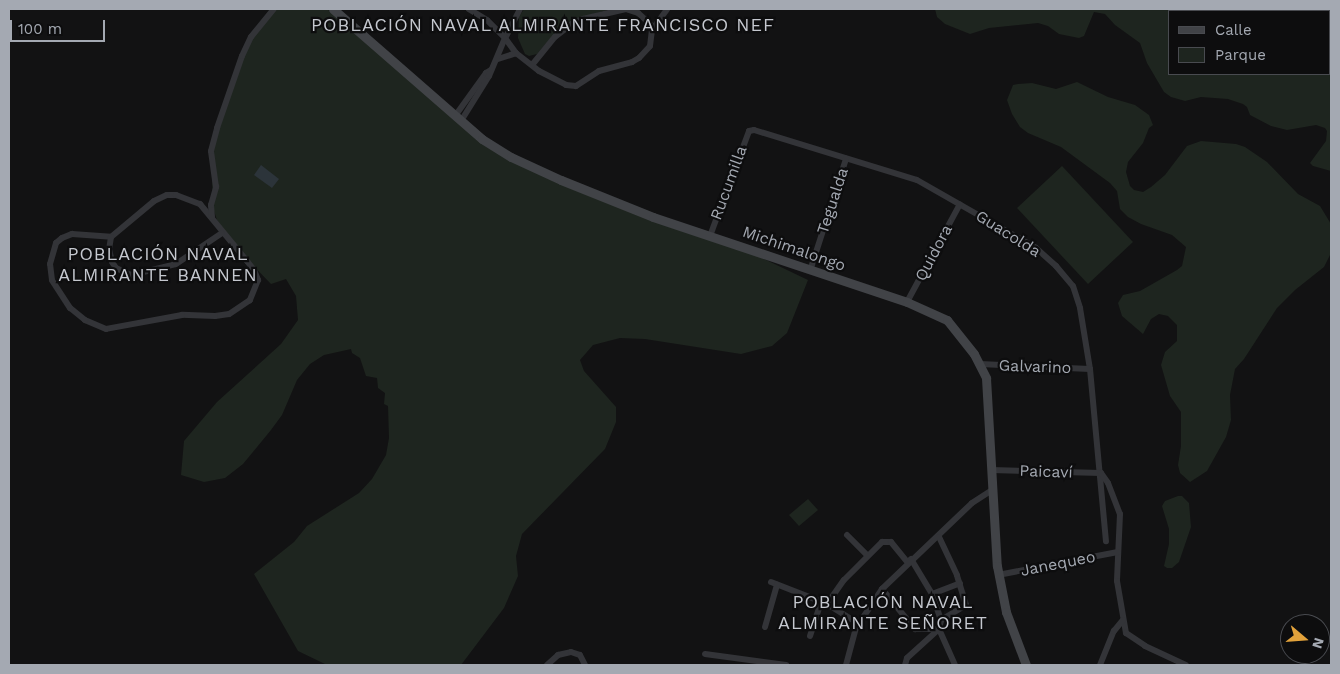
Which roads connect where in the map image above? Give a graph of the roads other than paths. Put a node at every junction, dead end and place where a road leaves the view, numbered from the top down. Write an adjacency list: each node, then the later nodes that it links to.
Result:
1 (274, 9): 15 (street)
2 (333, 9): 12 (main road, Michimalongo)
3 (469, 9): 8 (street)
4 (520, 9): 8 (street)
5 (626, 9): 7 (street); 11 (street)
6 (667, 9): 7 (street)
7 (652, 30): 11 (street)
8 (505, 38): 9 (street); 10 (street)
9 (516, 53): 10 (street); 11 (street)
10 (498, 59): 12 (street)
11 (532, 65)
12 (458, 118): 20 (main road, Michimalongo)
13 (749, 130): 14 (street, Guacolda); 20 (street, Rucumilla)
14 (846, 159): 17 (street, Guacolda); 22 (street, Tegualda)
15 (211, 201): 16 (street); 18 (street)
16 (200, 204): 18 (street); 21 (street)
17 (960, 204): 23 (street, Quidora); 25 (street, Guacolda)
18 (214, 221): 19 (street)
19 (222, 233): 21 (street); 21 (street)
20 (710, 236): 22 (main road, Michimalongo)
21 (112, 237)
22 (810, 271): 23 (main road, Michimalongo)
23 (907, 302): 24 (main road, Michimalongo)
24 (980, 364): 25 (street, Galvarino); 26 (main road, Michimalongo)
25 (1090, 369): 27 (street, Guacolda)
26 (991, 470): 27 (street, Paicaví); 28 (main road, Michimalongo)
27 (1101, 473): 31 (street, Guacolda); 32 (street)
28 (992, 490): 30 (street); 35 (main road, Michimalongo)
29 (847, 535): 33 (street)
30 (939, 537): 34 (street); 36 (street)
31 (1106, 541)
32 (1118, 552): 35 (street, Janequeo); 41 (street)
33 (867, 555): 34 (street); 39 (street)
34 (909, 561): 37 (street); 38 (street)
35 (998, 575): 53 (main road, Michimalongo)
36 (960, 583): 38 (street); 40 (street)
37 (882, 589): 42 (street); 44 (street)
38 (932, 594): 40 (street)
39 (824, 603): 42 (street); 43 (street); 45 (street)
40 (941, 620): 44 (street)
41 (1123, 620): 54 (street); 55 (street)
42 (858, 623): 50 (street)
43 (765, 627)
44 (939, 629): 51 (street); 52 (street)
45 (810, 636)
46 (705, 654): 49 (street)
47 (547, 665): 48 (street)
48 (585, 665)
49 (786, 665)
50 (846, 665)
51 (905, 665)
52 (955, 665)
53 (1026, 665)
54 (1100, 665)
55 (1186, 665)

